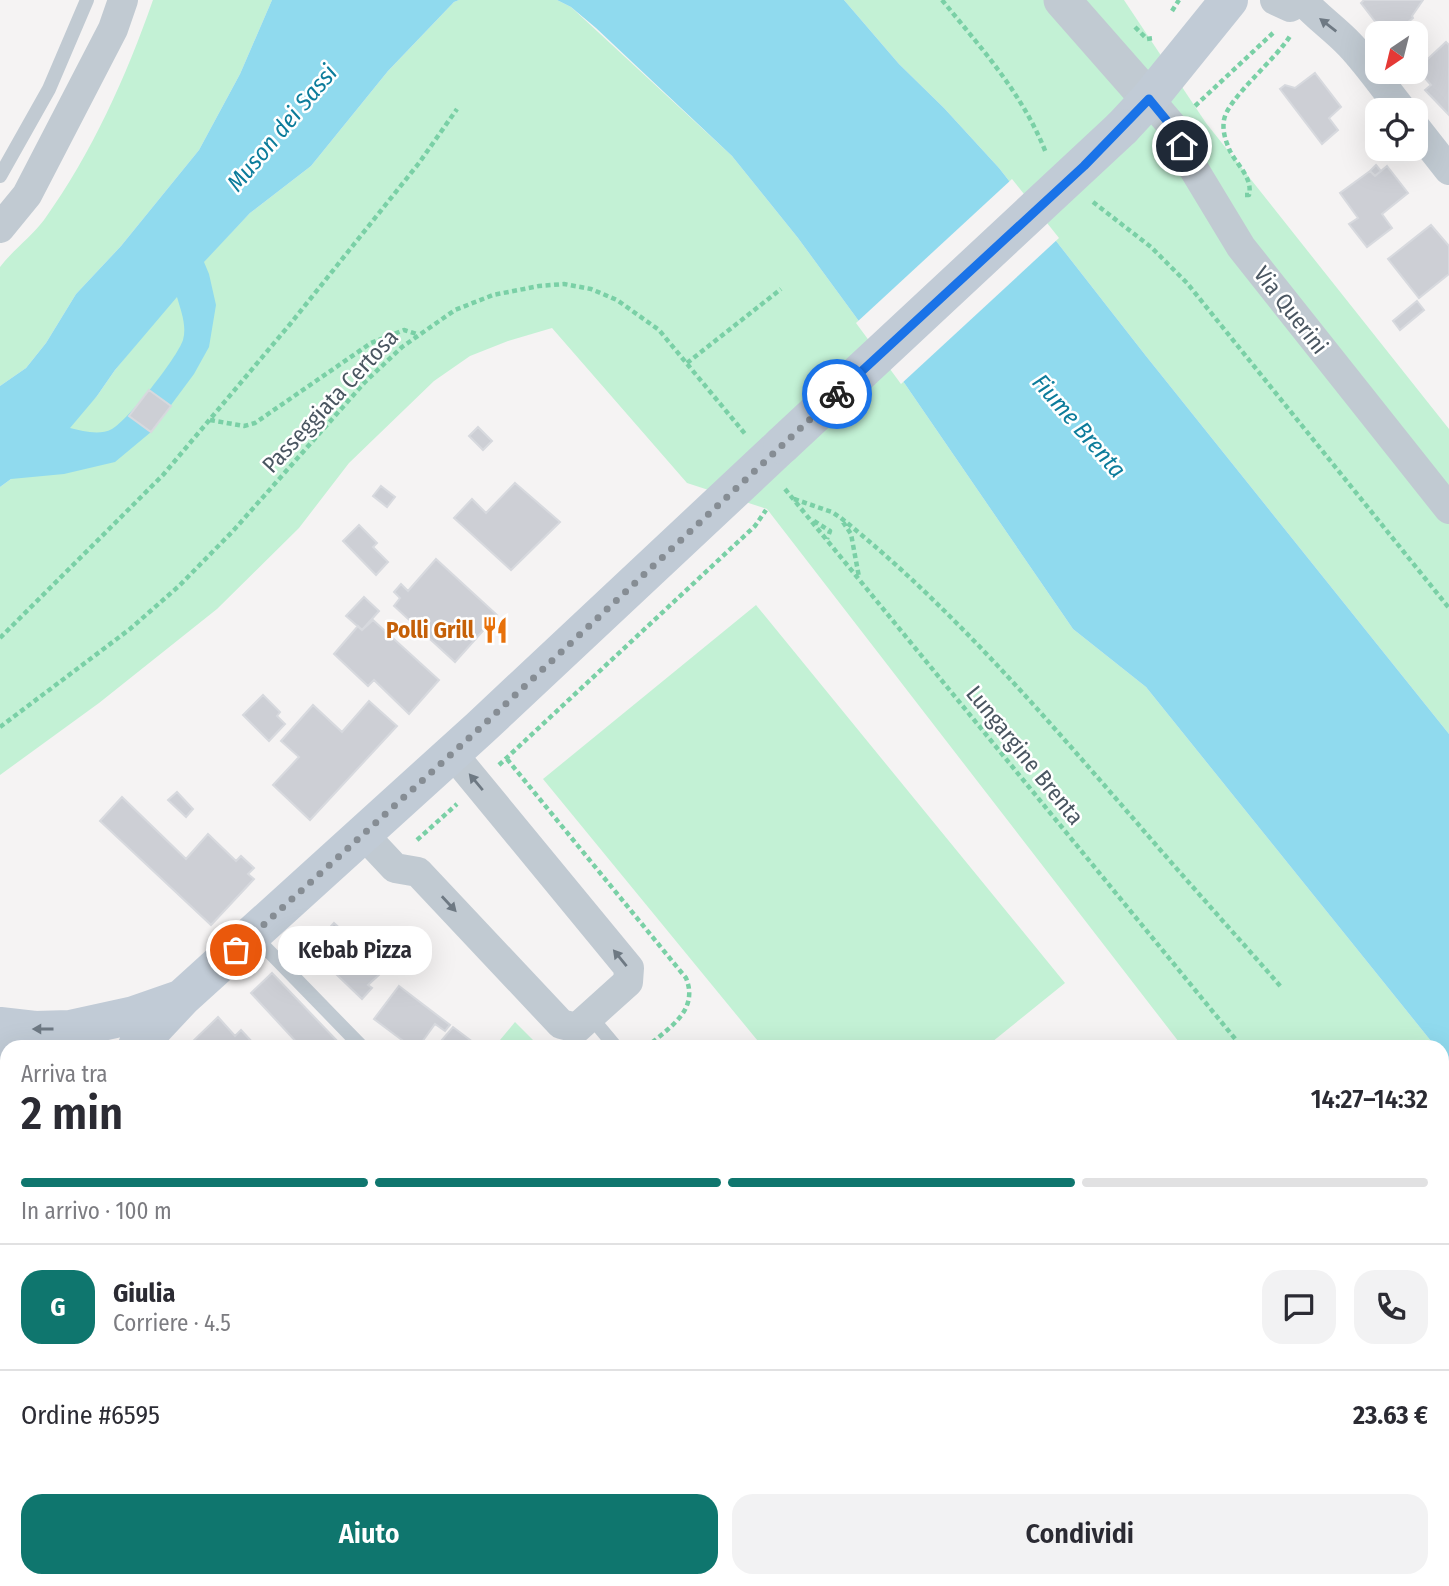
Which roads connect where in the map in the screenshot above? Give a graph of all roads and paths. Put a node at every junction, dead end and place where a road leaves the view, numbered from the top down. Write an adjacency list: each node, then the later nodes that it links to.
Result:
1 (87, 0): 19 (lane)
2 (123, 0): 22 (street)
3 (942, 0): 17 (path)
4 (1062, 0): 13 (street)
5 (1229, 0): 13 (main road)
6 (1275, 0): 7 (street)
7 (1302, 0): 12 (street, one-way to 7)
8 (1129, 22): 11 (path)
9 (1276, 30): 15 (path)
10 (1293, 32): 20 (path)
11 (1155, 38)
12 (1393, 98)
13 (1149, 99): 31 (street, Via Querini); 37 (main road, bridge)
14 (457, 109): 26 (path)
15 (1192, 109)
16 (1428, 143): 18 (street)
17 (1055, 162)
18 (1449, 170)
19 (0, 176)
20 (1239, 192)
21 (1090, 198): 34 (path)
22 (0, 228)
23 (781, 289): 25 (path)
24 (418, 335): 25 (path, Passeggiata Certosa); 26 (path); 36 (path, Passeggiata Certosa)
25 (687, 363): 27 (path, Passeggiata Certosa)
26 (209, 420): 35 (path)
27 (746, 434)
28 (777, 493): 29 (path, Lungargine Brenta)
29 (794, 499): 32 (path); 33 (path, Lungargine Brenta)
30 (772, 501): 38 (path)
31 (1449, 509)
32 (841, 519): 33 (path); 43 (path)
33 (860, 579): 50 (path, Lungargine Brenta)
34 (1449, 608)
35 (0, 638)
36 (0, 727)
37 (452, 753): 40 (main road); 45 (street, one-way to 37)
38 (497, 767)
39 (466, 796): 41 (path)
40 (363, 835): 42 (main road); 45 (street, one-way to 45)
41 (416, 841)
42 (253, 935): 46 (main road); 48 (lane)
43 (1282, 988)
44 (0, 1026): 46 (main road, one-way to 44)
45 (583, 1027): 49 (lane)
46 (135, 1031): 47 (main road)
47 (91, 1040)
48 (355, 1040)
49 (605, 1040)
50 (1236, 1040)

